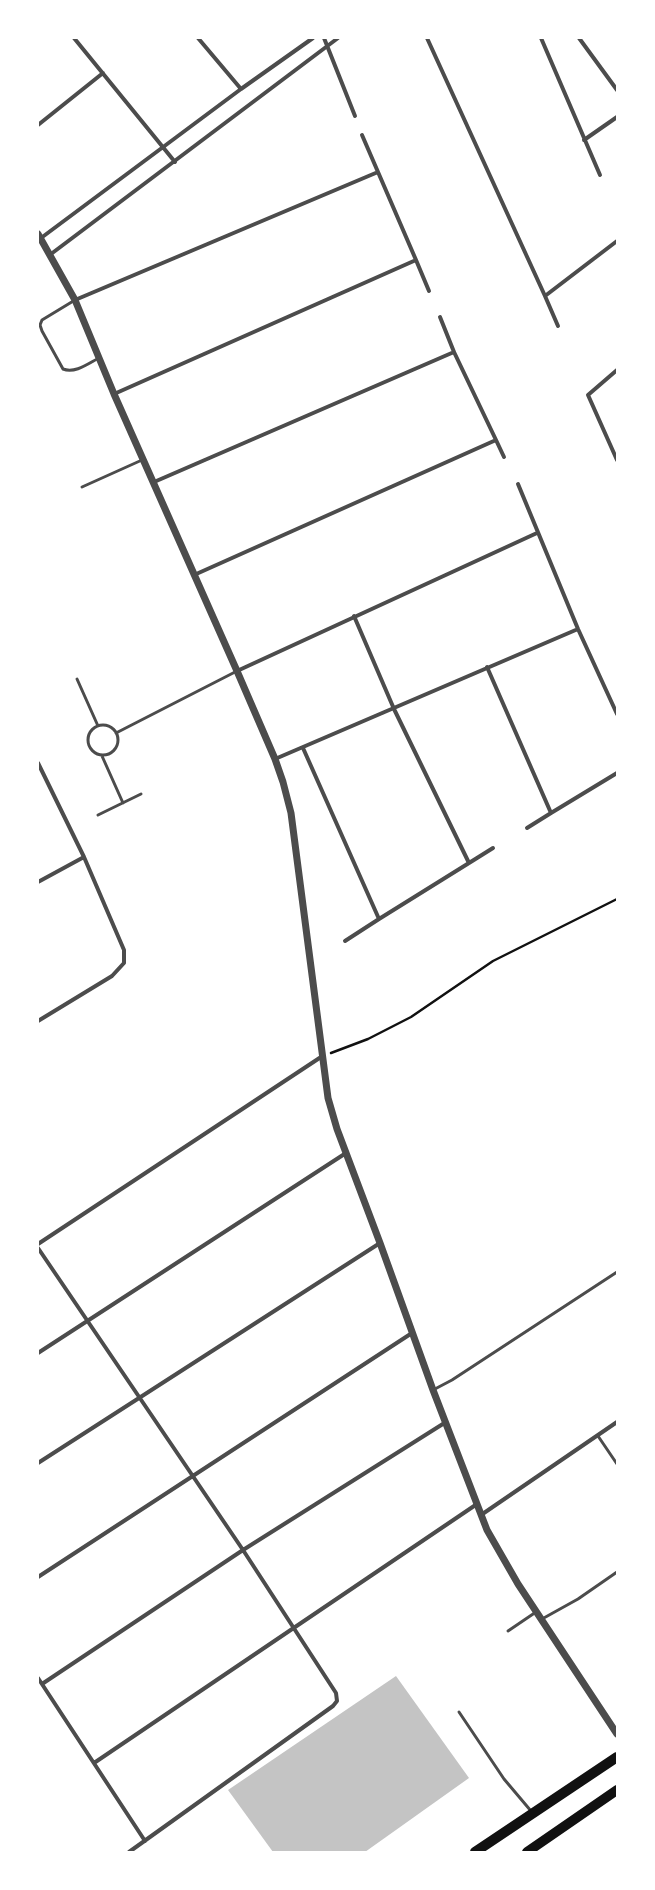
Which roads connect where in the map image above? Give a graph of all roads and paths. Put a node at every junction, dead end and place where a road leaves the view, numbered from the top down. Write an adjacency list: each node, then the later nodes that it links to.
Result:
1 (74, 38): 10 (street)
2 (198, 38): 11 (street)
3 (313, 38): 11 (street)
4 (324, 38): 9 (street)
5 (338, 38): 9 (street)
6 (427, 38): 27 (street)
7 (541, 38): 17 (street)
8 (579, 38): 12 (street)
9 (328, 45): 13 (street); 19 (street)
10 (103, 73): 15 (street); 18 (street)
11 (241, 89): 18 (street)
12 (617, 90)
13 (355, 116)
14 (617, 117): 17 (street)
15 (38, 125)
16 (362, 135): 20 (street)
17 (584, 140): 21 (street)
18 (163, 147): 19 (street); 22 (street)
19 (175, 162): 24 (street)
20 (378, 172): 25 (street); 28 (street)
21 (600, 175)
22 (40, 236): 24 (street)
23 (617, 241): 27 (street)
24 (51, 254): 28 (street)
25 (416, 260): 26 (street); 34 (street)
26 (429, 291)
27 (545, 296): 30 (street)
28 (75, 300): 32 (street); 32 (lane)
29 (440, 317): 31 (street)
30 (558, 326)
31 (454, 352): 35 (street); 39 (street)
32 (99, 358): 34 (street)
33 (617, 370): 38 (street)
34 (114, 394): 37 (street)
35 (496, 440): 36 (street); 43 (street)
36 (504, 457)
37 (144, 459): 39 (street); 41 (lane)
38 (617, 460)
39 (154, 482): 43 (street)
40 (518, 484): 42 (street)
41 (82, 488)
42 (537, 533): 44 (street); 45 (street)
43 (194, 575): 47 (street)
44 (354, 616): 47 (street); 49 (street)
45 (578, 629): 46 (street); 50 (street)
46 (487, 667): 49 (street); 60 (street)
47 (237, 671): 52 (lane); 55 (street)
48 (77, 678): 51 (lane)
49 (394, 709): 53 (street); 65 (street)
50 (617, 714)
51 (98, 726): 52 (lane); 54 (lane)
52 (116, 733): 54 (lane)
53 (303, 748): 55 (street); 68 (street)
54 (102, 756): 59 (lane)
55 (275, 760): 71 (street)
56 (38, 763): 64 (street)
57 (617, 773): 60 (street)
58 (141, 794): 59 (lane)
59 (123, 803): 61 (lane)
60 (551, 813): 62 (street)
61 (98, 815)
62 (528, 828)
63 (493, 848): 65 (street)
64 (84, 857): 66 (street); 70 (street)
65 (469, 863): 68 (street)
66 (38, 882)
67 (617, 899): 71 (path)
68 (380, 919): 69 (street)
69 (345, 941)
70 (38, 1021)
71 (321, 1057): 72 (street); 74 (street)
72 (346, 1153): 73 (street); 77 (street)
73 (380, 1243): 78 (street); 81 (street)
74 (38, 1244)
75 (38, 1248): 77 (street)
76 (617, 1272): 80 (lane)
77 (88, 1321): 79 (street); 81 (street)
78 (412, 1333): 80 (street); 87 (street)
79 (38, 1353)
80 (433, 1390): 82 (street)
81 (139, 1397): 85 (street); 87 (street)
82 (446, 1422): 88 (street); 90 (street)
83 (617, 1422): 84 (street)
84 (598, 1436): 86 (lane); 89 (street)
85 (38, 1463)
86 (617, 1464)
87 (192, 1475): 90 (street); 92 (street)
88 (477, 1504): 89 (street); 95 (street)
89 (481, 1515): 93 (street)
90 (243, 1550): 95 (street); 98 (street)
91 (617, 1572): 94 (lane)
92 (38, 1577)
93 (536, 1612): 94 (street); 96 (lane)
94 (542, 1619): 100 (street)
95 (294, 1628): 102 (street); 105 (street)
96 (508, 1631)
97 (38, 1678): 98 (street)
98 (42, 1684): 102 (street)
99 (459, 1712): 104 (lane)
100 (617, 1734)
101 (617, 1757): 104 (main road)
102 (94, 1763): 105 (street)
103 (617, 1790): 108 (main road)
104 (532, 1812): 107 (main road)
105 (146, 1841): 106 (street)
106 (129, 1852)
107 (476, 1852)
108 (527, 1852)

